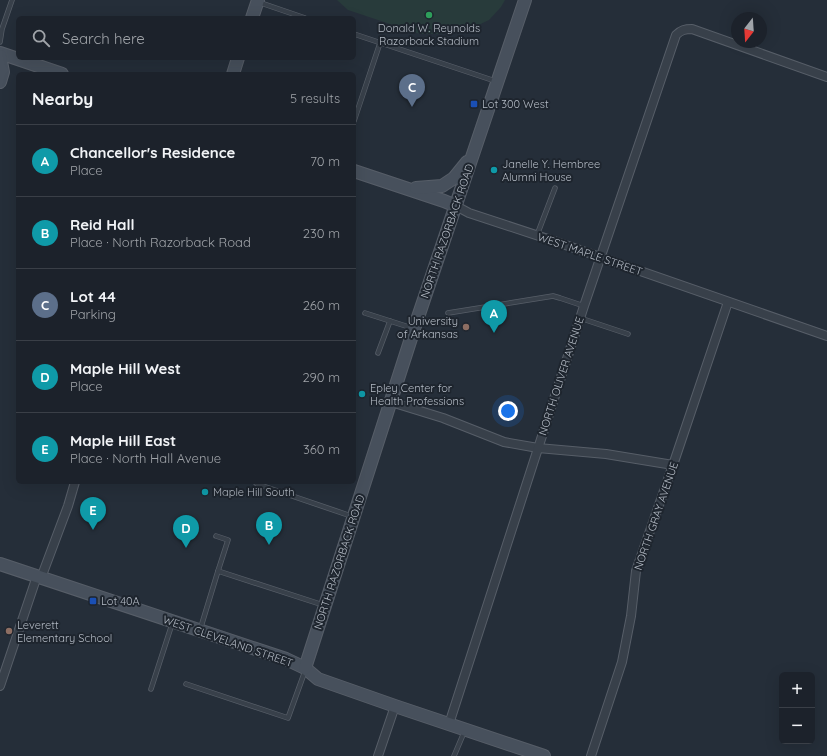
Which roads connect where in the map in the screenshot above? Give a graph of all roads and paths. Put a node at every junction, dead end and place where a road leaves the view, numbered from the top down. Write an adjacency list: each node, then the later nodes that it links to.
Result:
1 (12, 0): 7 (lane)
2 (525, 0): 17 (street, NORTH RAZORBACK ROAD)
3 (257, 1): 4 (street); 5 (lane)
4 (253, 16)
5 (299, 16)
6 (356, 35): 8 (lane)
7 (0, 42)
8 (380, 43): 17 (lane); 18 (lane)
9 (0, 55): 10 (street); 16 (street)
10 (16, 60)
11 (16, 60): 13 (street)
12 (237, 60): 14 (street)
13 (55, 72)
14 (234, 72)
15 (827, 77): 25 (street, NORTH OLIVER AVENUE)
16 (0, 82)
17 (497, 82): 19 (street, NORTH RAZORBACK ROAD)
18 (356, 115)
19 (474, 151): 22 (street); 23 (street, NORTH RAZORBACK ROAD)
20 (356, 171): 22 (street, WEST MAPLE STREET)
21 (555, 188): 24 (lane)
22 (409, 189): 23 (street, WEST MAPLE STREET)
23 (456, 206): 24 (street, WEST MAPLE STREET); 32 (street, NORTH RAZORBACK ROAD)
24 (537, 235): 25 (street, WEST MAPLE STREET)
25 (600, 257): 26 (street, WEST MAPLE STREET); 27 (street, NORTH OLIVER AVENUE)
26 (728, 302): 34 (street, WEST MAPLE STREET); 38 (street, NORTH GRAY AVENUE)
27 (584, 306): 29 (lane); 30 (street, NORTH OLIVER AVENUE)
28 (365, 313): 31 (lane)
29 (448, 313)
30 (580, 318): 33 (lane); 37 (street, NORTH OLIVER AVENUE)
31 (390, 321): 32 (lane); 35 (lane)
32 (414, 329): 36 (street, NORTH RAZORBACK ROAD)
33 (628, 334)
34 (827, 336)
35 (378, 353)
36 (391, 402): 37 (street); 41 (street, NORTH RAZORBACK ROAD)
37 (538, 448): 38 (street); 54 (street, NORTH OLIVER AVENUE)
38 (673, 465): 59 (street, NORTH GRAY AVENUE)
39 (74, 484): 45 (street)
40 (257, 484): 41 (lane)
41 (354, 517): 46 (street, NORTH RAZORBACK ROAD)
42 (216, 536): 44 (lane)
43 (0, 564): 45 (street, WEST CLEVELAND STREET)
44 (218, 572): 46 (lane); 48 (lane)
45 (39, 577): 47 (street, WEST CLEVELAND STREET); 51 (street)
46 (325, 606): 49 (street, NORTH RAZORBACK ROAD)
47 (173, 621): 48 (street, WEST CLEVELAND STREET); 52 (lane)
48 (200, 630): 49 (street, WEST CLEVELAND STREET)
49 (305, 668): 50 (lane); 53 (street, WEST CLEVELAND STREET)
50 (186, 684)
51 (0, 686)
52 (151, 689)
53 (395, 706): 54 (street, WEST CLEVELAND STREET); 56 (street)
54 (448, 724): 55 (street, WEST CLEVELAND STREET)
55 (466, 730): 57 (lane); 58 (street, WEST CLEVELAND STREET)
56 (378, 756)
57 (454, 756)
58 (544, 756)
59 (591, 756)

